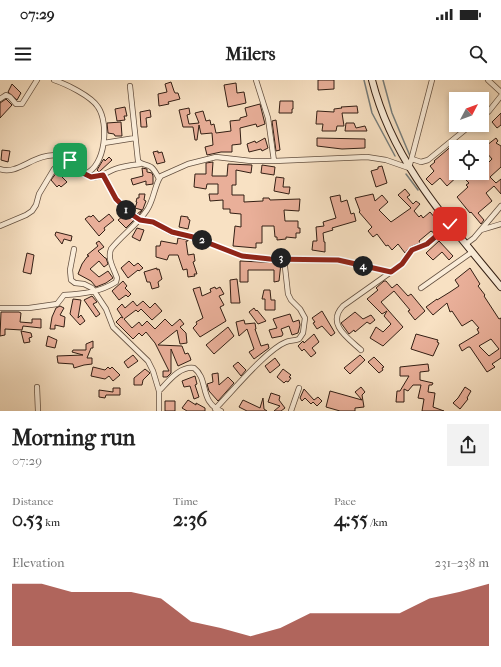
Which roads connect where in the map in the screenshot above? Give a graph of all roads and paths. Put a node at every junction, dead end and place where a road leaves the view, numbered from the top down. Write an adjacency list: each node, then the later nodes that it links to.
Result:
1 (37, 80): 10 (street)
2 (54, 80): 14 (street)
3 (256, 80): 17 (street)
4 (372, 80): 19 (main road)
5 (432, 80): 16 (street)
6 (488, 80): 8 (street)
7 (130, 86): 13 (street)
8 (501, 92)
9 (501, 96): 11 (street)
10 (0, 99)
11 (489, 111)
12 (462, 132): 16 (street)
13 (135, 138): 14 (street); 18 (street)
14 (104, 143): 21 (street)
15 (70, 160): 20 (street); 21 (street); 28 (street)
16 (412, 160): 19 (street)
17 (274, 161): 19 (street); 23 (street)
18 (140, 164): 22 (street); 23 (street)
19 (409, 168): 26 (main road)
20 (0, 169)
21 (86, 174): 22 (street)
22 (103, 175): 25 (street)
23 (159, 179): 25 (street)
24 (501, 206): 29 (street)
25 (140, 220): 33 (street); 37 (street)
26 (450, 224): 30 (main road); 34 (street)
27 (501, 224): 29 (street)
28 (0, 226)
29 (481, 230): 30 (street)
30 (466, 244): 32 (main road)
31 (74, 249): 37 (street)
32 (472, 252): 35 (main road); 36 (street)
33 (284, 258): 34 (street); 43 (street)
34 (391, 272): 39 (street)
35 (501, 286)
36 (421, 288)
37 (95, 291): 38 (street); 42 (street)
38 (0, 308)
39 (361, 350)
40 (37, 387): 44 (street)
41 (299, 388): 47 (street)
42 (158, 391): 43 (street); 45 (street)
43 (215, 409): 46 (street)
44 (38, 411)
45 (159, 411)
46 (221, 411)
47 (291, 411)

